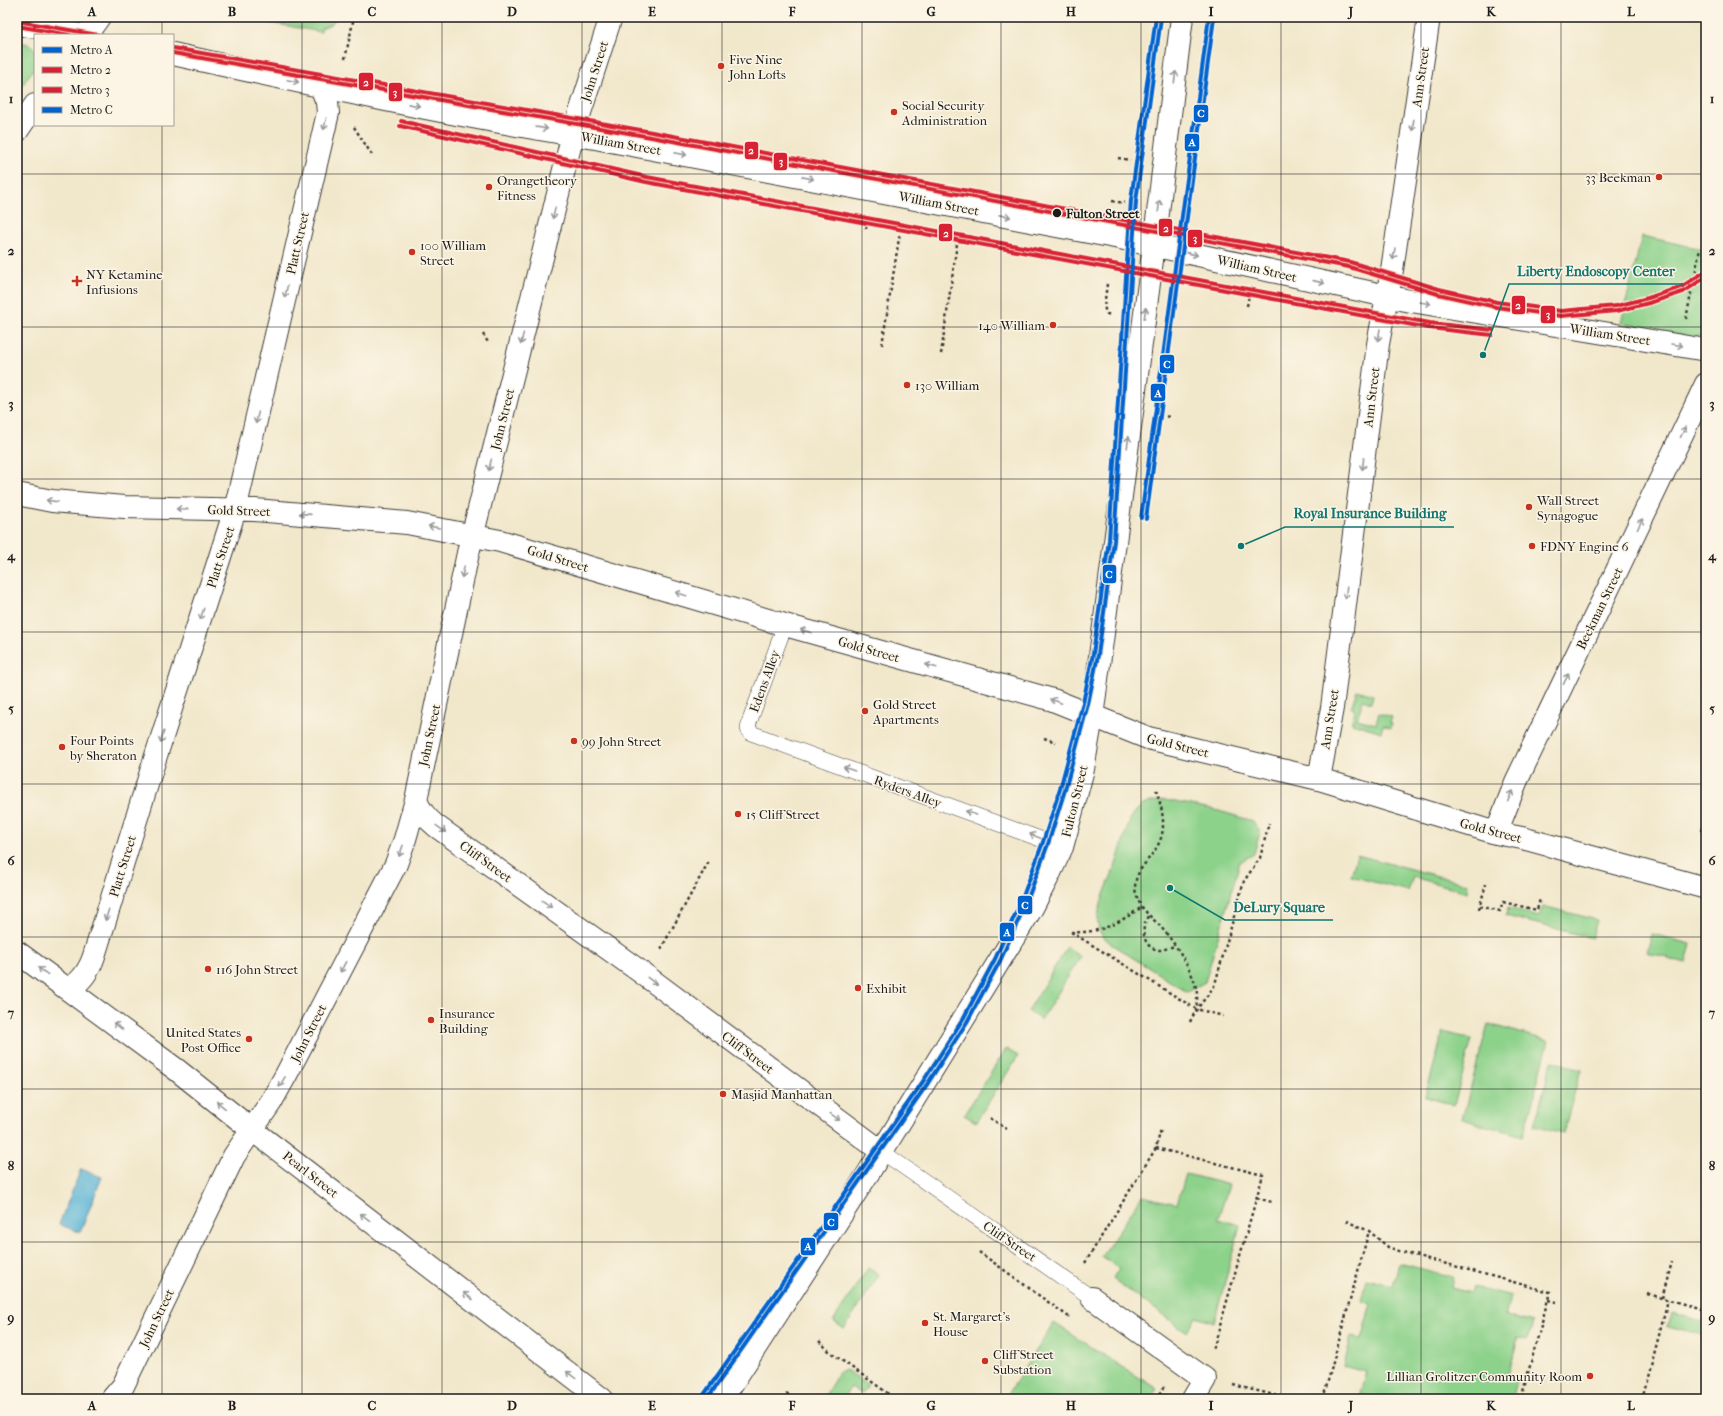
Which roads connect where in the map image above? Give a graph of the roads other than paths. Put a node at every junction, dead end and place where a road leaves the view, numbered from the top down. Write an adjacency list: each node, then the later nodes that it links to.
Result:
1 (99, 17): 7 (street)
2 (611, 17): 12 (street, John Street)
3 (1182, 17): 13 (street, Fulton Street, one-way to 3)
4 (1429, 17): 14 (street, Ann Street, one-way to 14)
5 (17, 24): 6 (street)
6 (76, 34)
7 (87, 34)
8 (174, 54): 9 (street, William Street, one-way to 9)
9 (321, 87): 12 (street, William Street, one-way to 12); 18 (street, Platt Street, one-way to 18)
10 (34, 106): 11 (street)
11 (17, 131)
12 (573, 134): 13 (street, William Street, one-way to 13); 19 (street, John Street, one-way to 19)
13 (1154, 245): 14 (street, William Street, one-way to 14); 21 (street, Fulton Street, one-way to 13)
14 (1386, 296): 15 (street, William Street, one-way to 15); 23 (street, Ann Street, one-way to 23)
15 (1706, 350)
16 (1706, 384): 25 (street, Beekman Street, one-way to 16)
17 (17, 494): 18 (street, Gold Street, one-way to 17)
18 (235, 510): 19 (street, Gold Street, one-way to 18); 29 (street, Platt Street, one-way to 29)
19 (472, 534): 20 (street, Gold Street, one-way to 19); 24 (street, John Street, one-way to 24)
20 (785, 625): 21 (street, Gold Street, one-way to 20); 22 (lane, Edens Alley)
21 (1092, 717): 23 (street, Gold Street); 26 (street, Fulton Street)
22 (755, 735): 26 (lane, Ryders Alley, one-way to 22)
23 (1319, 779): 25 (street, Gold Street)
24 (416, 800): 30 (street, John Street, one-way to 30); 31 (street, Cliff Street, one-way to 31)
25 (1496, 833): 27 (street, Gold Street)
26 (1062, 847): 31 (street, Fulton Street)
27 (1706, 888)
28 (17, 952): 29 (street, Pearl Street, one-way to 28)
29 (70, 990): 30 (street, Pearl Street, one-way to 29)
30 (251, 1129): 33 (street, John Street); 34 (street, Pearl Street, one-way to 30)
31 (881, 1151): 32 (lane, Cliff Street); 35 (street, Fulton Street)
32 (1092, 1298): 36 (street, Cliff Street)
33 (112, 1399)
34 (602, 1399)
35 (722, 1399)
36 (1193, 1399)

